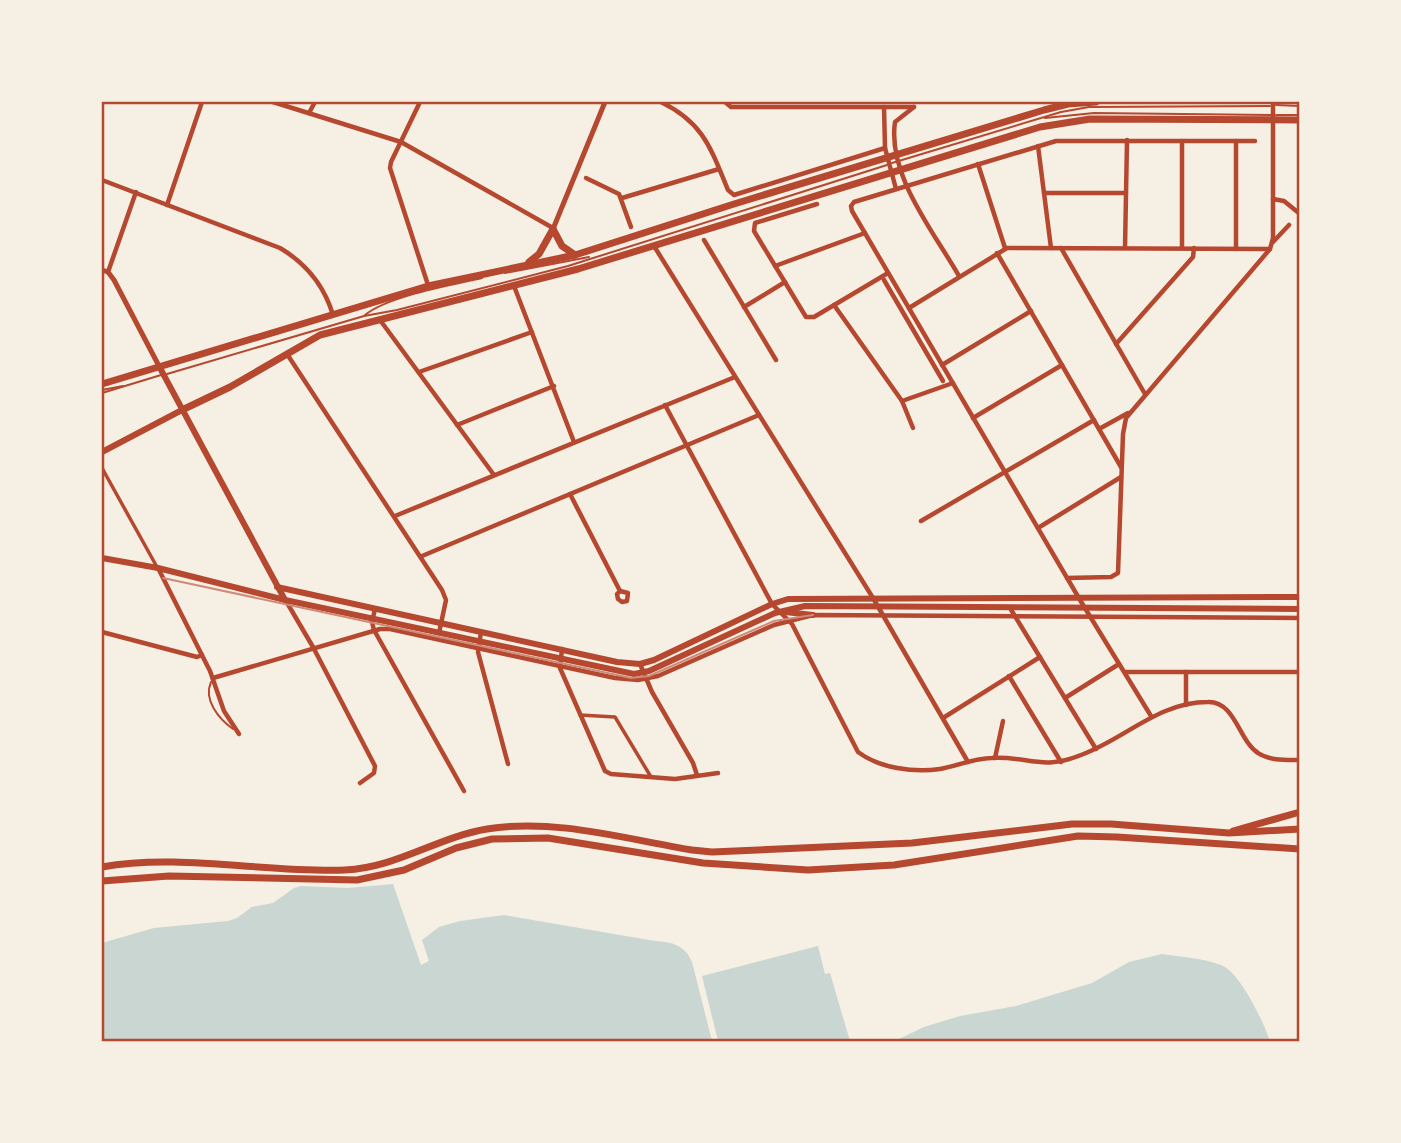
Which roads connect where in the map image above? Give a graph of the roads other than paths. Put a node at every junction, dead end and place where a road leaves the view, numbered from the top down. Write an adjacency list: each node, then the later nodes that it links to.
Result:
1 (202, 102): 38 (street)
2 (273, 102): 14 (street)
3 (315, 102): 14 (street)
4 (420, 102): 22 (street)
5 (606, 102): 42 (street)
6 (661, 102): 27 (street)
7 (725, 102): 10 (street)
8 (1096, 102): 25 (main road)
9 (1273, 103): 12 (lane); 15 (street); 17 (lane)
10 (863, 104): 13 (street)
11 (914, 104): 13 (street); 25 (street)
12 (1300, 106)
13 (884, 107): 24 (street)
14 (310, 113): 22 (street)
15 (1273, 117): 16 (main road); 17 (lane); 25 (main road); 36 (street)
16 (1300, 117)
17 (1041, 118): 25 (lane)
18 (1127, 141): 19 (street); 23 (street); 34 (street)
19 (1182, 141): 20 (street); 51 (street)
20 (1236, 141): 21 (street); 53 (street)
21 (1255, 141)
22 (401, 142): 42 (street); 66 (street)
23 (1038, 146): 26 (street); 33 (street)
24 (885, 148): 25 (street); 27 (street)
25 (893, 163): 30 (street); 31 (street); 46 (main road); 56 (main road); 57 (lane)
26 (978, 164): 30 (street); 47 (street)
27 (719, 169): 35 (street)
28 (586, 178): 35 (street)
29 (102, 180): 32 (street)
30 (906, 186): 31 (street); 62 (street)
31 (896, 189): 43 (street)
32 (136, 192): 38 (street); 60 (street)
33 (1044, 193): 34 (street); 48 (street)
34 (1126, 193): 50 (street)
35 (622, 198): 41 (street)
36 (1273, 199): 39 (street); 45 (street)
37 (817, 204): 59 (street)
38 (167, 205): 71 (street)
39 (1300, 214)
40 (1289, 225): 45 (street)
41 (631, 227)
42 (553, 229): 56 (main road); 58 (main road)
43 (864, 233): 59 (street); 61 (street)
44 (704, 240): 68 (street)
45 (1272, 242): 54 (street)
46 (653, 245): 58 (main road); 82 (street)
47 (1005, 248): 48 (street); 55 (street)
48 (1051, 248): 49 (street)
49 (1061, 248): 50 (street); 75 (street)
50 (1125, 248): 51 (street)
51 (1182, 248): 52 (street)
52 (1194, 248): 53 (street); 75 (street)
53 (1236, 249): 54 (street)
54 (1270, 250): 88 (street)
55 (997, 253): 62 (street); 70 (street)
56 (575, 255): 58 (main road)
57 (593, 256): 58 (lane); 58 (lane)
58 (545, 266): 65 (main road); 66 (main road); 72 (lane); 72 (lane)
59 (775, 266): 64 (street)
60 (105, 271): 80 (street)
61 (888, 273): 67 (street); 69 (street)
62 (960, 276): 69 (street)
63 (884, 280): 83 (street)
64 (785, 282): 67 (street); 68 (street)
65 (513, 285): 73 (main road); 74 (street)
66 (428, 286): 71 (main road)
67 (834, 305): 89 (street)
68 (744, 307): 77 (street)
69 (909, 307): 78 (street)
70 (1031, 311): 78 (street); 79 (street)
71 (333, 316): 80 (main road)
72 (364, 316): 80 (lane)
73 (379, 319): 76 (main road); 81 (street)
74 (532, 332): 81 (street); 86 (street)
75 (1116, 345): 88 (street)
76 (286, 353): 91 (main road); 108 (street)
77 (776, 360)
78 (942, 365): 84 (street)
79 (1062, 365): 94 (street); 95 (street)
80 (162, 371): 85 (main road); 87 (lane); 91 (main road)
81 (419, 372): 96 (street)
82 (735, 376): 90 (street); 93 (street)
83 (943, 381)
84 (953, 383): 89 (street); 94 (street)
85 (102, 384)
86 (554, 386): 96 (street); 99 (street)
87 (102, 391)
88 (1145, 394): 92 (street)
89 (902, 401): 97 (street)
90 (665, 405): 99 (street); 100 (street)
91 (182, 410): 101 (main road); 115 (main road)
92 (1129, 412): 98 (street); 103 (street)
93 (759, 415): 100 (street); 118 (street)
94 (973, 418): 104 (street)
95 (1094, 420): 98 (street); 104 (street)
96 (457, 425): 105 (street)
97 (914, 428)
98 (1099, 429): 103 (street)
99 (574, 442): 105 (street)
100 (686, 445): 107 (street); 124 (street)
101 (102, 452)
102 (102, 468): 113 (street)
103 (1122, 468): 106 (street)
104 (1006, 473): 109 (street); 110 (street)
105 (494, 475): 108 (street)
106 (1121, 477): 110 (street); 114 (street)
107 (570, 494): 111 (street); 116 (street)
108 (395, 516): 111 (street)
109 (921, 521)
110 (1038, 528): 114 (street)
111 (422, 556): 141 (street)
112 (102, 558): 113 (main road)
113 (158, 568): 122 (main road); 149 (street)
114 (1067, 578): 123 (street)
115 (277, 587): 122 (main road); 127 (main road)
116 (620, 591)
117 (1300, 597): 123 (main road)
118 (873, 598): 119 (main road); 124 (main road); 125 (street)
119 (943, 598): 120 (main road); 126 (main road)
120 (980, 598): 121 (main road); 128 (main road)
121 (1033, 599): 123 (main road); 130 (main road)
122 (285, 600): 139 (main road); 147 (street)
123 (1080, 600): 131 (street)
124 (772, 604): 133 (street); 152 (main road)
125 (878, 607): 126 (main road); 133 (main road); 135 (street)
126 (942, 607): 128 (main road)
127 (375, 608): 139 (street); 141 (main road)
128 (980, 608): 129 (main road)
129 (1010, 608): 130 (main road); 136 (street)
130 (1033, 609): 131 (main road)
131 (1086, 609): 132 (main road); 137 (street)
132 (1300, 609)
133 (780, 611): 134 (main road); 140 (street); 158 (main road)
134 (813, 615): 135 (street); 140 (street)
135 (883, 616): 136 (street); 164 (street)
136 (1015, 618): 137 (street); 150 (street)
137 (1091, 618): 138 (street); 153 (street)
138 (1300, 618)
139 (373, 619): 142 (street); 145 (main road)
140 (789, 621): 158 (street); 170 (street)
141 (441, 622): 143 (main road); 145 (street)
142 (374, 630): 146 (street); 147 (street); 177 (street)
143 (481, 631): 146 (street); 148 (main road)
144 (102, 632): 149 (street)
145 (439, 633): 146 (main road)
146 (478, 644): 151 (main road); 172 (street)
147 (313, 647): 159 (street); 176 (street)
148 (562, 649): 151 (street); 152 (main road)
149 (202, 654): 159 (street)
150 (1040, 657): 157 (street); 160 (street)
151 (559, 662): 158 (main road); 162 (street)
152 (640, 664): 158 (street)
153 (1119, 664): 154 (street); 160 (street)
154 (1124, 672): 155 (street); 163 (street)
155 (1186, 672): 156 (street); 161 (street)
156 (1300, 672)
157 (1009, 676): 164 (street); 171 (street)
158 (644, 677): 174 (street)
159 (213, 678): 166 (street); 166 (lane)
160 (1065, 698): 167 (street)
161 (1186, 705): 163 (street); 169 (street)
162 (580, 715): 175 (street); 175 (street)
163 (1151, 716): 167 (street)
164 (943, 718): 170 (street)
165 (1003, 721): 168 (street)
166 (239, 734)
167 (1096, 749): 171 (street)
168 (995, 758): 170 (street); 171 (street)
169 (1300, 760)
170 (968, 762)
171 (1061, 762)
172 (509, 764)
173 (718, 773): 174 (street)
174 (697, 775): 175 (street)
175 (651, 777)
176 (360, 783)
177 (464, 791)
178 (1300, 812): 180 (main road)
179 (1300, 829): 180 (main road)
180 (1216, 833): 182 (main road)
181 (1300, 849): 183 (main road)
182 (102, 867)
183 (102, 881)

